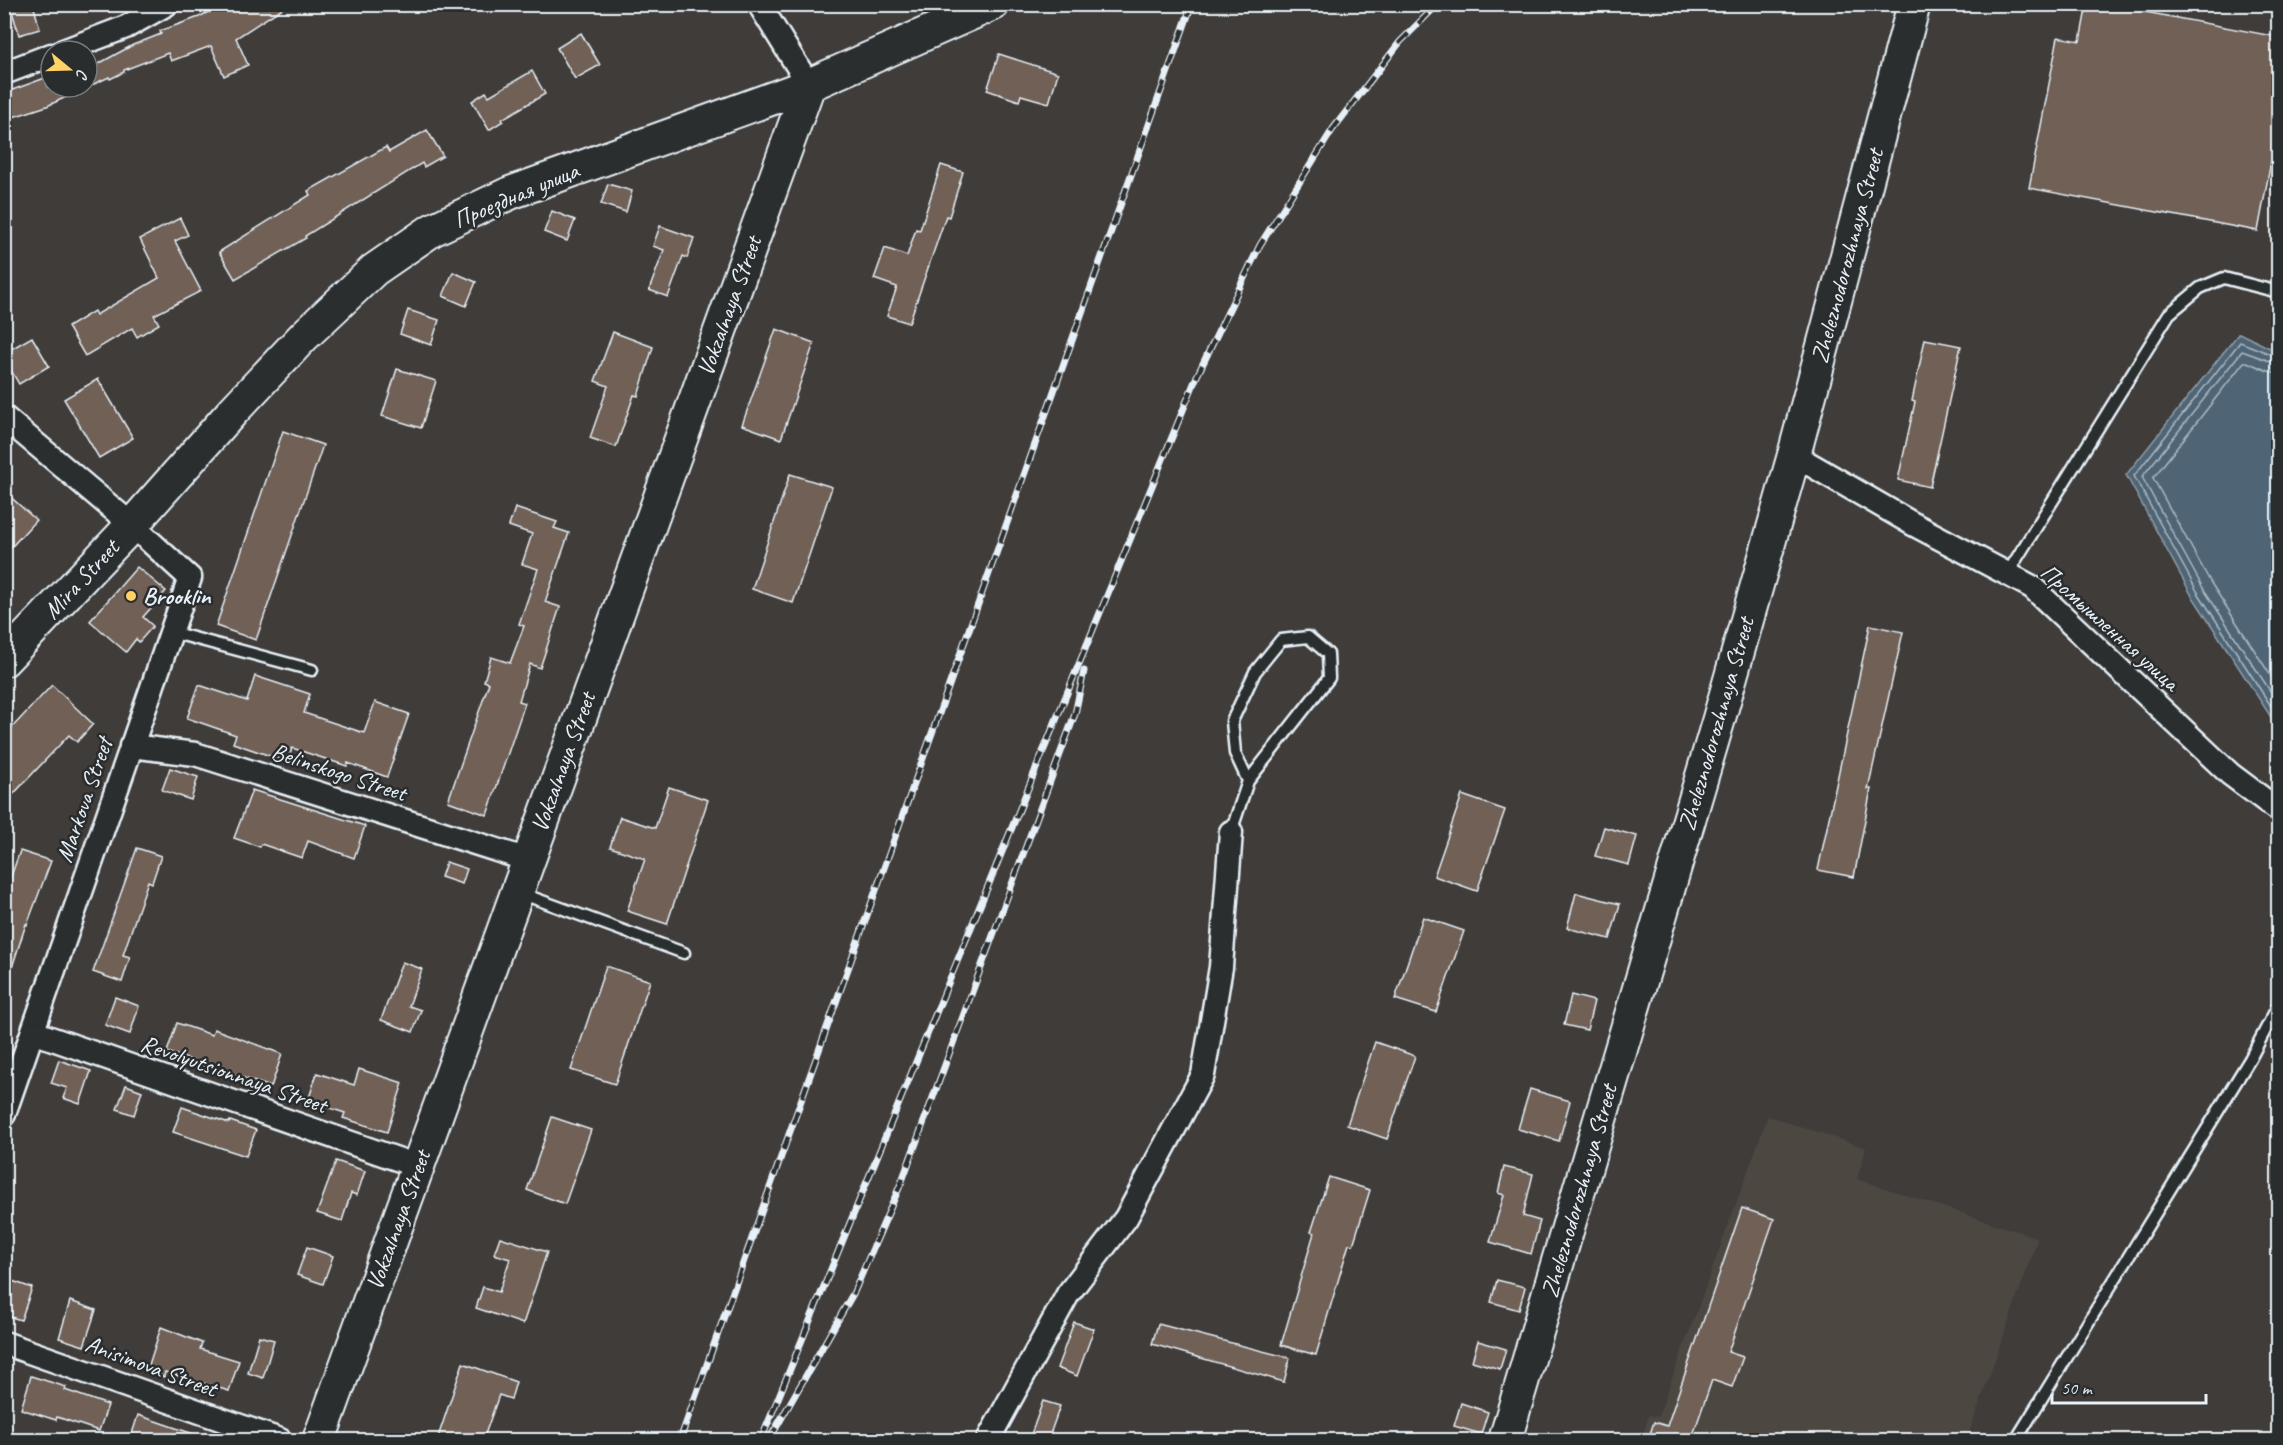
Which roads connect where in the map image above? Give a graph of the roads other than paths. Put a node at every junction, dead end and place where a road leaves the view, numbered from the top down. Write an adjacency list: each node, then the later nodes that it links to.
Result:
1 (167, 4): 5 (street)
2 (759, 4): 9 (street)
3 (993, 4): 9 (street, Проездная улица)
4 (1914, 4): 12 (street, Zheleznodorozhnaya Street)
5 (139, 11): 6 (street)
6 (94, 39)
7 (39, 61): 8 (street)
8 (4, 74)
9 (809, 85): 13 (street, Проездная улица); 22 (street, Vokzalnaya Street)
10 (2278, 292): 14 (lane)
11 (4, 417): 13 (street)
12 (1794, 455): 14 (street, Промышленная улица); 33 (street, Zheleznodorozhnaya Street)
13 (132, 525): 15 (street, Markova Street); 16 (street, Mira Street)
14 (2007, 574): 20 (street, Промышленная улица)
15 (171, 632): 17 (lane); 18 (street, Markova Street)
16 (4, 660)
17 (312, 670)
18 (131, 746): 22 (street, Belinskogo Street); 26 (street, Markova Street)
19 (1248, 781): 19 (lane); 21 (lane)
20 (2278, 810)
21 (1231, 832): 32 (street)
22 (528, 860): 23 (street, Vokzalnaya Street)
23 (516, 891): 24 (lane); 28 (street, Vokzalnaya Street)
24 (684, 953)
25 (2278, 1006): 34 (lane)
26 (33, 1032): 27 (street, Markova Street); 28 (street, Revolyutsionnaya Street)
27 (4, 1114)
28 (417, 1166): 31 (street, Vokzalnaya Street)
29 (4, 1343): 30 (street, Anisimova Street)
30 (280, 1440)
31 (319, 1440)
32 (988, 1440)
33 (1505, 1440)
34 (2016, 1440)

